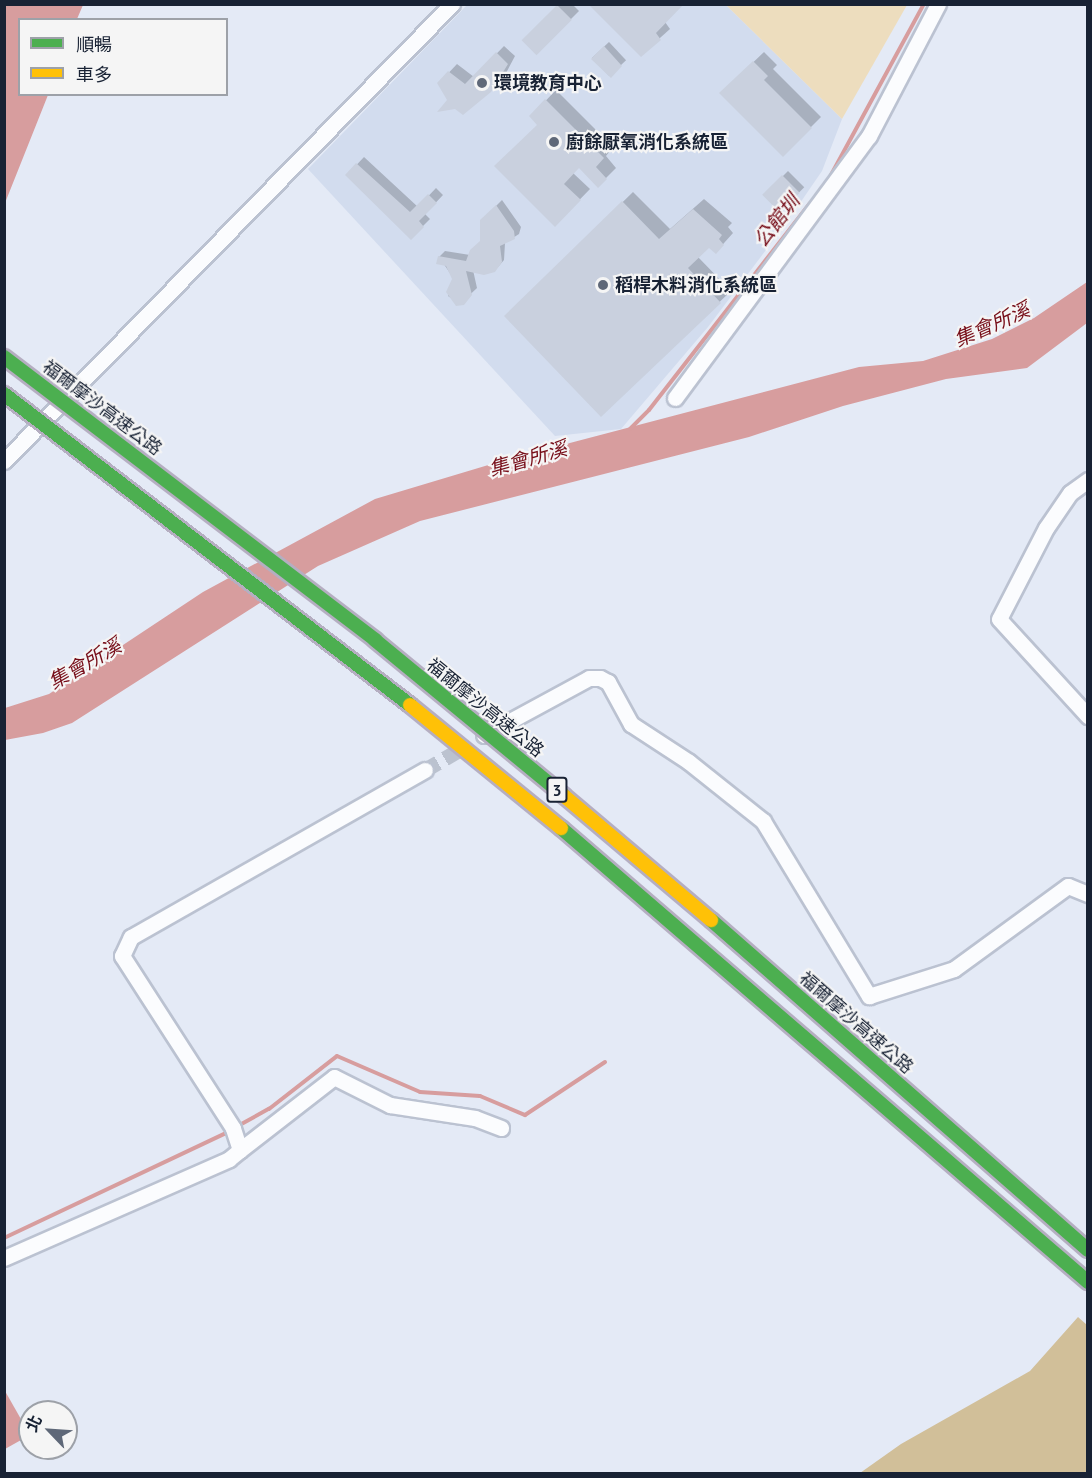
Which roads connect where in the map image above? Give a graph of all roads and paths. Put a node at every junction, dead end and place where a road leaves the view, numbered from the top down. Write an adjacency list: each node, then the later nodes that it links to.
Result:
1 (452, 4): 6 (street)
2 (938, 4): 5 (street)
3 (4, 357): 14 (highway, 福爾摩沙高速公路 / 3, bridge)
4 (4, 394): 16 (highway, 3, bridge)
5 (675, 398)
6 (4, 461)
7 (1088, 480): 8 (street)
8 (1088, 716)
9 (483, 735): 11 (street)
10 (425, 770): 13 (street)
11 (1088, 894)
12 (501, 1128): 13 (street)
13 (240, 1150): 15 (street)
14 (1088, 1250)
15 (4, 1258)
16 (1088, 1282)

